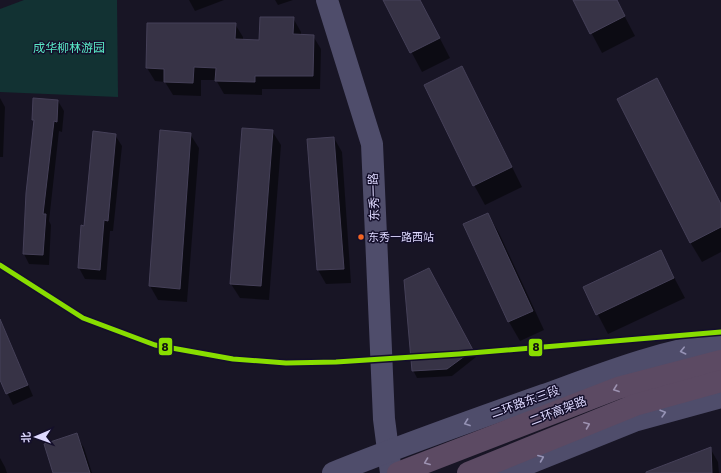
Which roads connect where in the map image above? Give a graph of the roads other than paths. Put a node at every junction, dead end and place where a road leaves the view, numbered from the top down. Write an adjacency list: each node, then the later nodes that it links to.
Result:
1 (327, 0): 6 (main road, 东秀一路)
2 (721, 343): 6 (main road, 二环路东三段, one-way to 6)
3 (721, 361): 9 (highway, 二环高架路, one-way to 9)
4 (721, 381): 10 (highway, 二环高架路, one-way to 4)
5 (721, 397): 11 (main road, one-way to 5)
6 (389, 450): 7 (main road, 二环路东三段); 8 (main road, 东秀一路)
7 (333, 473)
8 (391, 473)
9 (398, 473)
10 (468, 473)
11 (505, 473)

